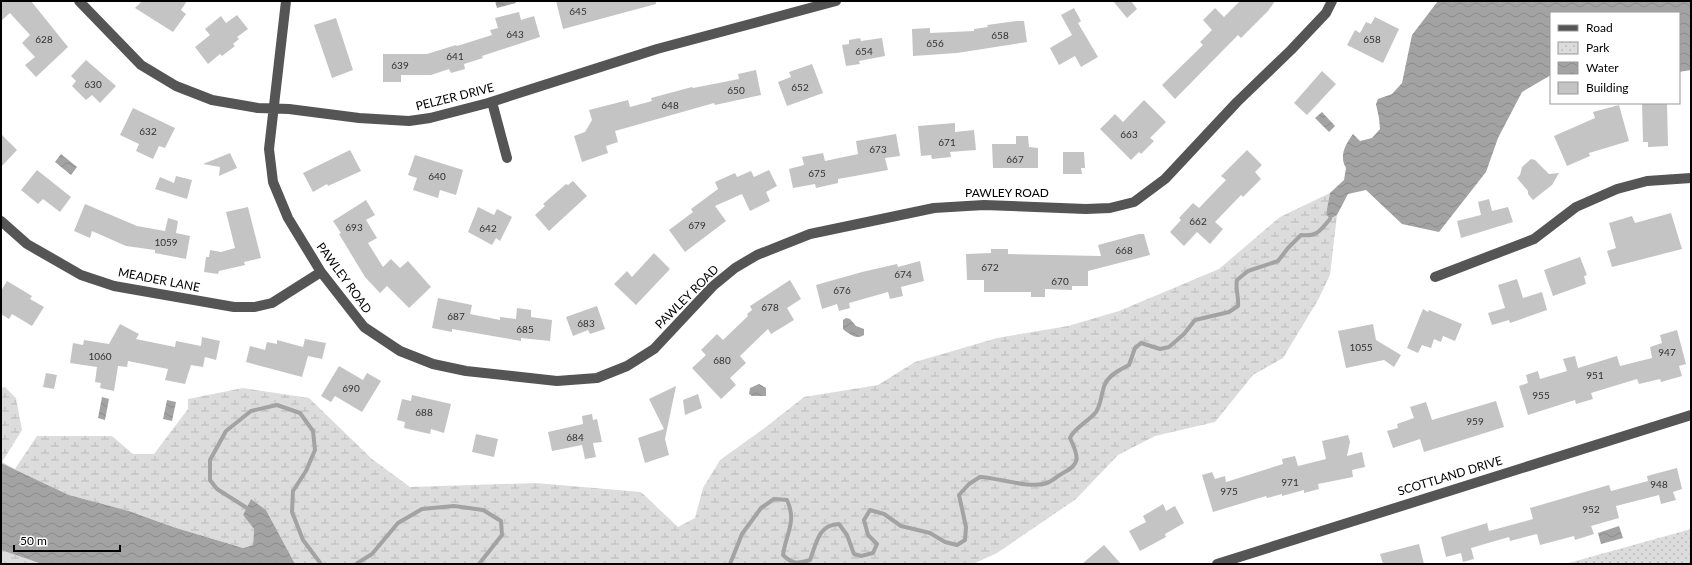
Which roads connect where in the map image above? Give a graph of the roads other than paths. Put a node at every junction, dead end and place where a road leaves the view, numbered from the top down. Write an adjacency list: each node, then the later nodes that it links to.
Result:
1 (79, 1): 6 (street, PELZER DRIVE)
2 (286, 1): 6 (street, PAWLEY ROAD)
3 (836, 1): 5 (street, PELZER DRIVE)
4 (1332, 1): 10 (street, PAWLEY ROAD)
5 (492, 102): 6 (street, PELZER DRIVE); 7 (street)
6 (273, 109): 10 (street, PAWLEY ROAD)
7 (507, 158)
8 (1691, 178): 11 (street)
9 (1, 220): 10 (street, MEADER LANE)
10 (321, 272)
11 (1435, 277)
12 (1691, 415): 13 (street, SCOTTLAND DRIVE)
13 (1217, 564)

